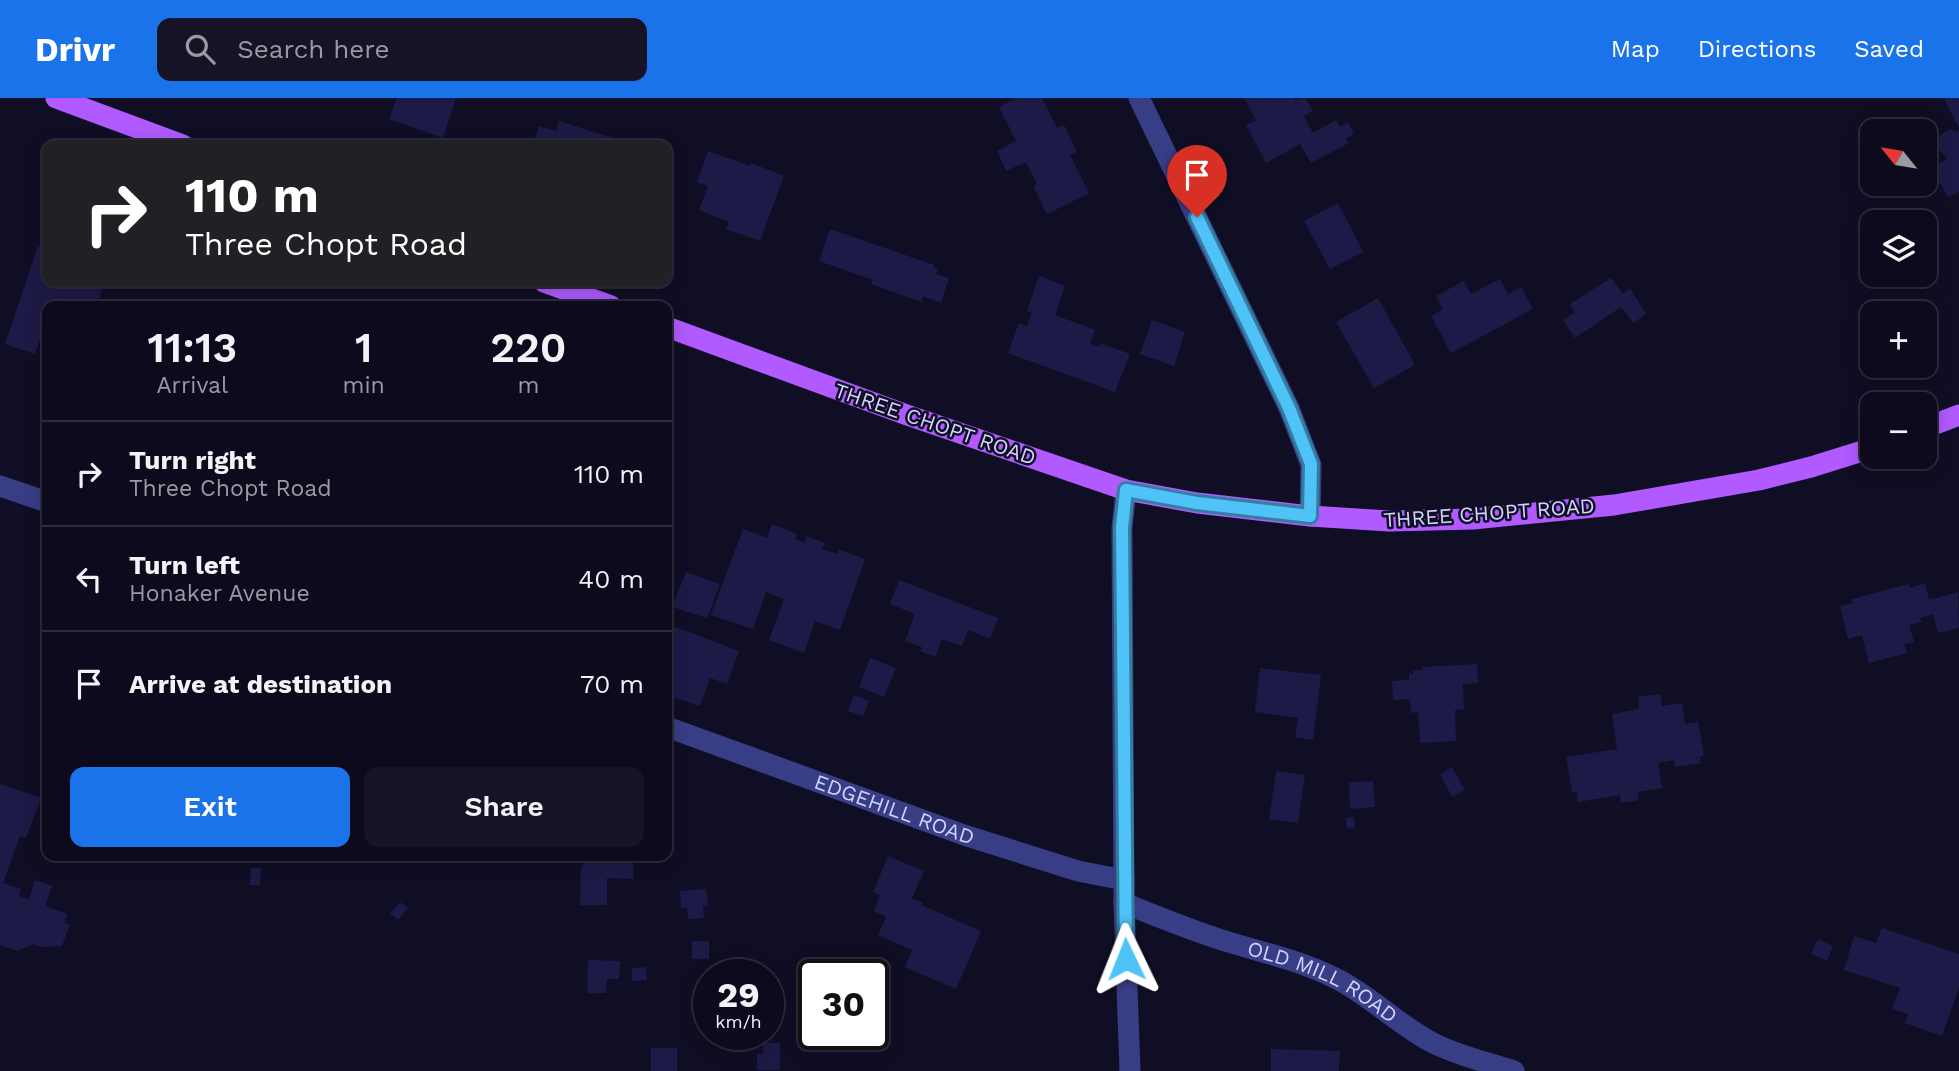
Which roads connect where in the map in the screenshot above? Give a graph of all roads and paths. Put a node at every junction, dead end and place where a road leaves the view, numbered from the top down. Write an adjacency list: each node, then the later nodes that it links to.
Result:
1 (57, 98): 3 (main road)
2 (1139, 98): 13 (street)
3 (170, 140)
4 (558, 287): 5 (main road)
5 (597, 301)
6 (672, 329): 11 (main road, THREE CHOPT ROAD)
7 (1959, 415): 8 (main road)
8 (1937, 423)
9 (1860, 452): 13 (main road, THREE CHOPT ROAD)
10 (0, 486): 12 (street)
11 (1126, 490): 13 (main road, THREE CHOPT ROAD); 15 (street)
12 (42, 500)
13 (1310, 516)
14 (672, 729): 15 (street, EDGEHILL ROAD)
15 (1124, 880): 16 (street)
16 (1124, 903): 17 (street); 18 (street, OLD MILL ROAD)
17 (1130, 1071)
18 (1514, 1071)

